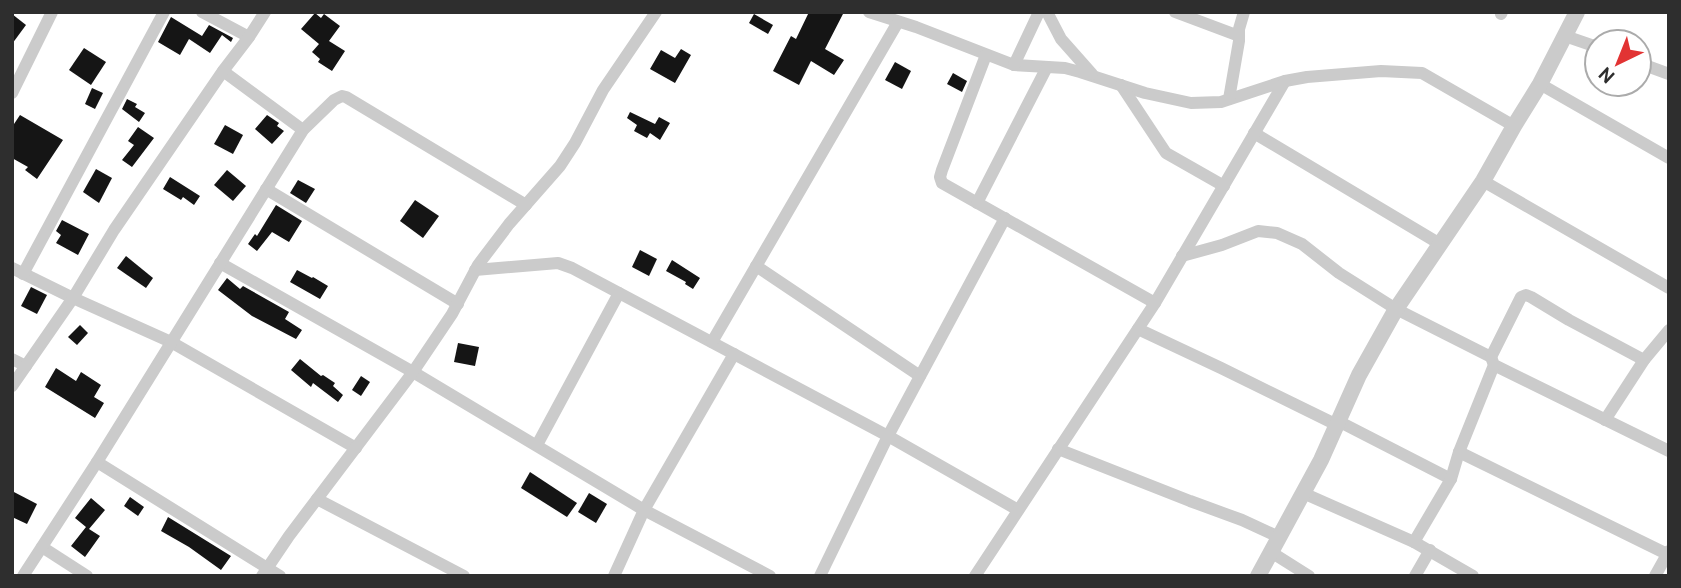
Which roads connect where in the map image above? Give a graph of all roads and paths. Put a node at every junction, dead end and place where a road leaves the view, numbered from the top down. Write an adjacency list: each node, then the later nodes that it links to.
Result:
1 (52, 12): 25 (street)
2 (164, 12): 42 (street)
3 (202, 12): 15 (street)
4 (265, 12): 15 (street)
5 (656, 12): 35 (street)
6 (869, 12): 12 (street)
7 (1039, 12): 18 (street)
8 (1047, 12): 21 (street)
9 (1175, 12): 13 (street)
10 (1244, 12): 13 (street)
11 (1577, 12): 14 (street)
12 (898, 22): 17 (street); 40 (street)
13 (1239, 36): 26 (street)
14 (1565, 36): 16 (street); 23 (street)
15 (249, 37): 20 (street)
16 (1583, 42)
17 (986, 55): 18 (street); 34 (street)
18 (1014, 65): 19 (street)
19 (1047, 67): 21 (street); 34 (street)
20 (223, 71): 28 (street); 45 (street)
21 (1095, 76): 24 (street)
22 (1285, 80): 26 (street); 27 (street); 29 (street)
23 (1541, 84): 27 (street); 30 (street)
24 (1121, 85): 26 (street); 32 (street)
25 (12, 93)
26 (1229, 99)
27 (1514, 126): 31 (street)
28 (303, 130): 33 (street); 35 (street)
29 (1254, 133): 32 (street); 37 (street)
30 (1669, 158)
31 (1483, 181): 37 (street); 43 (street)
32 (1224, 186): 38 (street)
33 (266, 189): 39 (street); 47 (street)
34 (977, 203): 36 (street)
35 (526, 205): 41 (street)
36 (1005, 218): 46 (street); 59 (street)
37 (1440, 244): 48 (street)
38 (1182, 256): 46 (street); 48 (street)
39 (220, 263): 51 (street); 58 (street)
40 (756, 266): 52 (street); 59 (street)
41 (475, 270): 44 (street); 47 (street)
42 (17, 271): 45 (street)
43 (1669, 288)
44 (619, 293): 52 (street); 64 (street)
45 (73, 298): 51 (street); 57 (street)
46 (1155, 303): 49 (street)
47 (458, 304): 58 (street)
48 (1395, 309): 56 (street); 62 (street)
49 (1138, 329): 62 (street); 66 (street)
50 (1669, 330): 55 (street)
51 (172, 342): 65 (street); 69 (street)
52 (712, 342): 53 (street)
53 (734, 354): 63 (street); 73 (street)
54 (12, 359): 57 (street)
55 (1644, 360): 56 (street); 61 (street)
56 (1492, 361): 61 (street); 68 (street)
57 (26, 366): 60 (street)
58 (414, 372): 64 (street); 65 (street)
59 (920, 376): 63 (street)
60 (12, 386)
61 (1605, 420): 67 (street)
62 (1337, 423): 70 (street); 71 (street)
63 (888, 436): 74 (street); 88 (street)
64 (537, 445): 73 (street)
65 (356, 447): 72 (street)
66 (1058, 449): 74 (street); 75 (street)
67 (1669, 451)
68 (1459, 452): 70 (street); 80 (street)
69 (97, 462): 77 (street); 81 (street)
70 (1451, 479): 76 (street)
71 (1303, 493): 75 (street); 76 (street)
72 (317, 499): 81 (street); 85 (street)
73 (644, 510): 86 (street); 87 (street)
74 (1018, 510): 89 (street)
75 (1279, 537): 79 (street)
76 (1414, 542): 78 (street)
77 (42, 547): 82 (street); 83 (street)
78 (1430, 550): 92 (street); 93 (street)
79 (1271, 552): 90 (street); 91 (street)
80 (1668, 553): 94 (street)
81 (265, 572): 84 (street)
82 (23, 576)
83 (87, 576)
84 (280, 576)
85 (464, 576)
86 (614, 576)
87 (770, 576)
88 (820, 576)
89 (975, 576)
90 (1258, 576)
91 (1309, 576)
92 (1415, 576)
93 (1474, 576)
94 (1655, 576)

